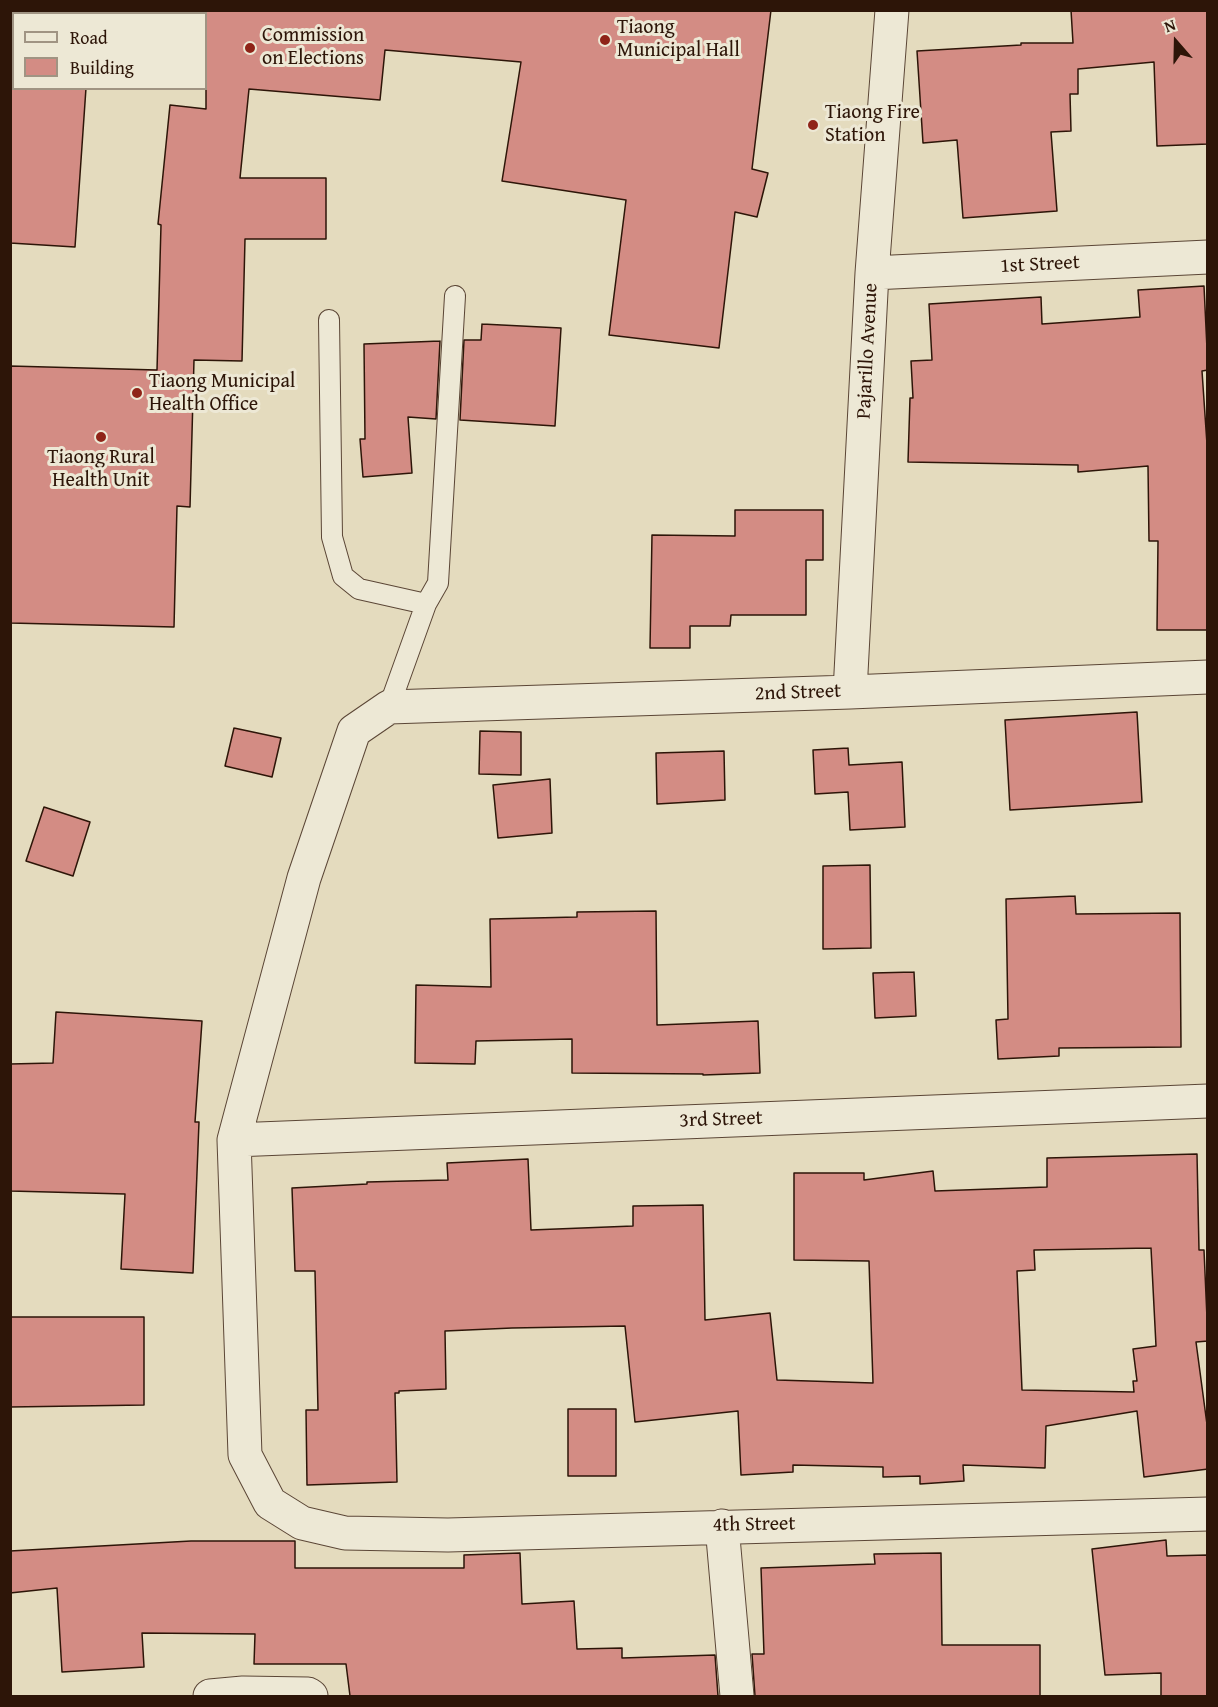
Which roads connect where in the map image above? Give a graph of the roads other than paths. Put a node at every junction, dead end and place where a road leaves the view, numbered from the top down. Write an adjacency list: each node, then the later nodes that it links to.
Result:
1 (892, 10): 3 (street, Pajarillo Avenue)
2 (1208, 256): 3 (street, 1st Street)
3 (872, 273): 8 (street, Pajarillo Avenue)
4 (455, 296): 6 (lane)
5 (329, 320): 6 (lane)
6 (426, 604): 9 (lane)
7 (1208, 676): 8 (street, 2nd Street)
8 (850, 692): 9 (street, 2nd Street)
9 (389, 707): 11 (street, 4th Street)
10 (1208, 1101): 11 (street, 3rd Street)
11 (234, 1140): 13 (street, 4th Street)
12 (1208, 1514): 13 (street, 4th Street)
13 (722, 1526): 16 (street)
14 (210, 1696): 15 (street)
15 (311, 1696)
16 (737, 1696)

